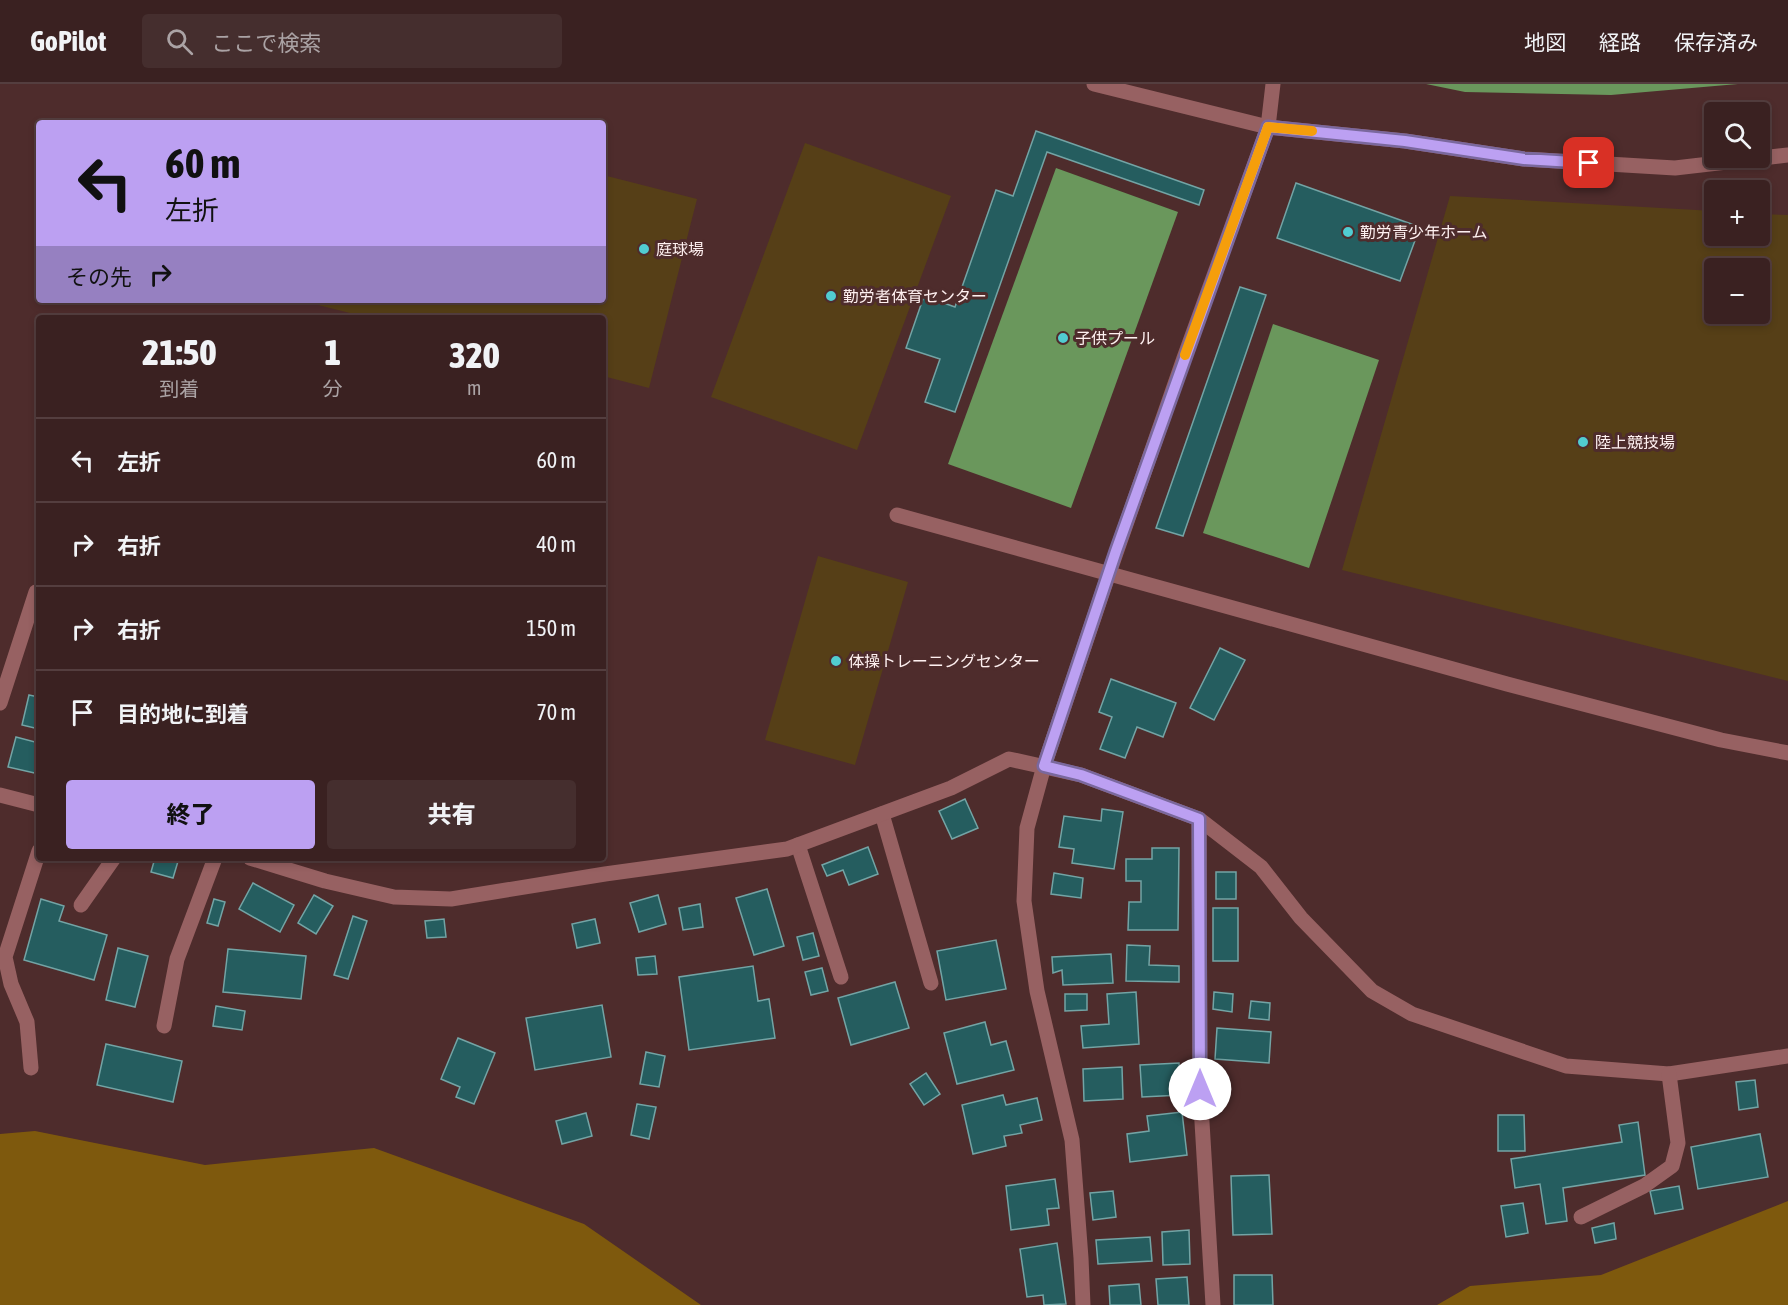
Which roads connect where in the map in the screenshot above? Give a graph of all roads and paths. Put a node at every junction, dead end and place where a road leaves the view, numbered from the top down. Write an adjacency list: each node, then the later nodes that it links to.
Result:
1 (1094, 84): 3 (street)
2 (1273, 84): 3 (street)
3 (1268, 127): 4 (street); 6 (street)
4 (1788, 155)
5 (897, 515): 6 (street)
6 (1109, 573): 9 (street); 10 (street)
7 (36, 592): 8 (street)
8 (0, 703)
9 (1788, 753)
10 (1044, 766): 13 (street); 14 (street); 28 (street)
11 (0, 795): 12 (street)
12 (36, 804)
13 (882, 813): 15 (street); 22 (street)
14 (1199, 819): 26 (street); 29 (street)
15 (798, 845): 19 (street); 21 (street)
16 (36, 860): 25 (street)
17 (112, 861): 20 (street)
18 (213, 861): 23 (street)
19 (260, 861)
20 (81, 905)
21 (841, 977)
22 (931, 983)
23 (164, 1026)
24 (1788, 1056): 26 (street)
25 (31, 1068)
26 (1669, 1074): 27 (street)
27 (1581, 1217)
28 (1083, 1305)
29 (1213, 1305)

